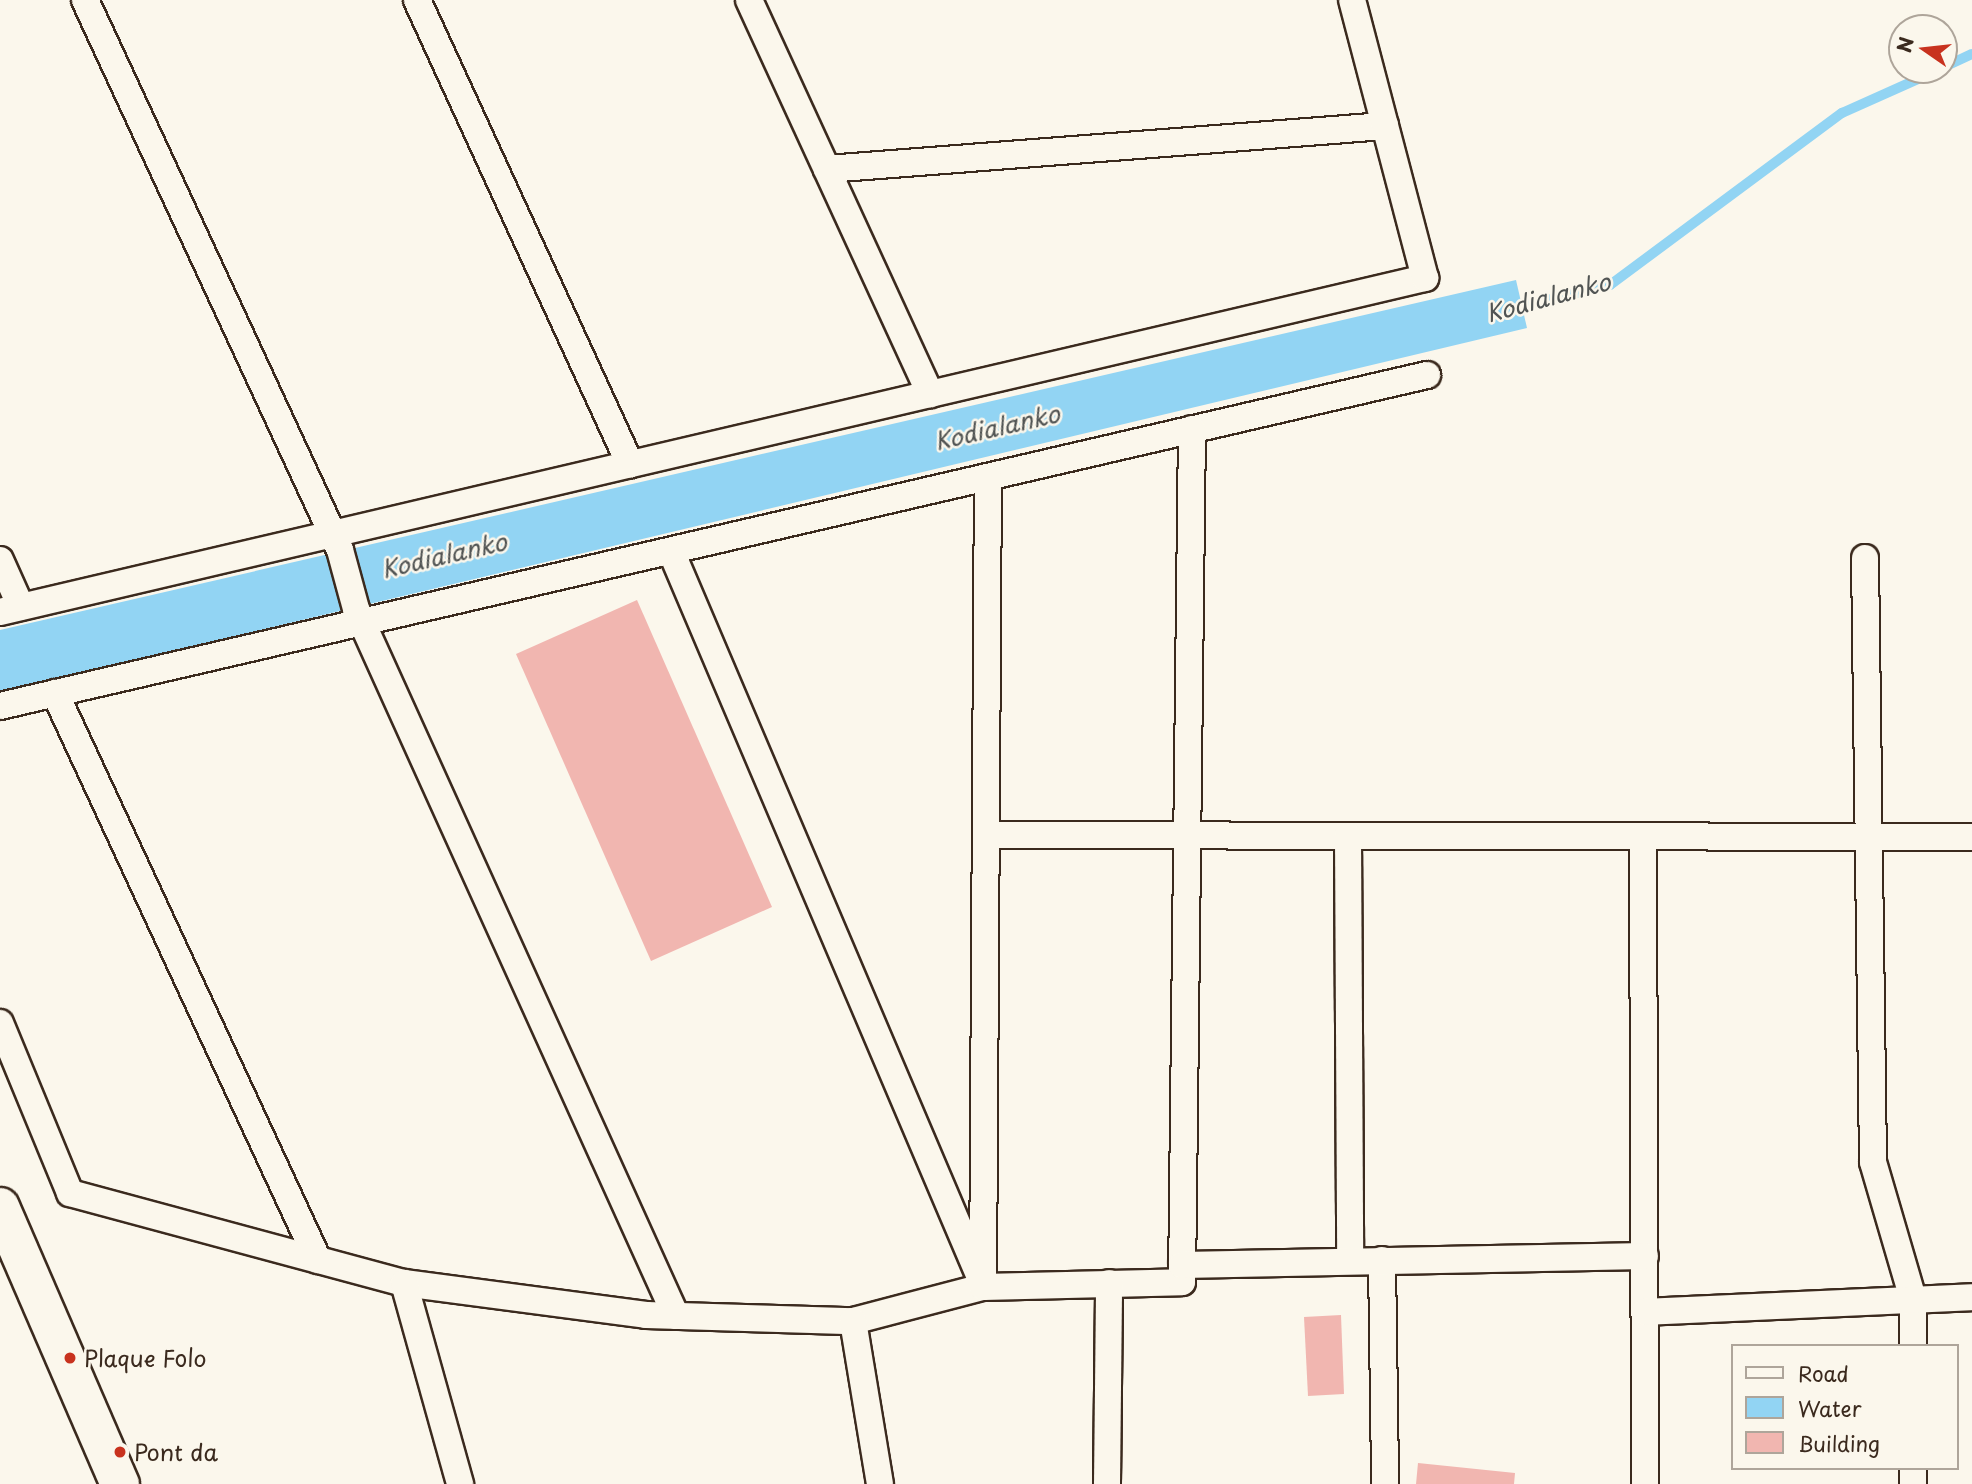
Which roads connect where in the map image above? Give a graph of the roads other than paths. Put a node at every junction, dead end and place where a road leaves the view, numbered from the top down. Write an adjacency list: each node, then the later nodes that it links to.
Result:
1 (85, 0): 12 (street)
2 (417, 0): 10 (street)
3 (749, 0): 6 (street)
4 (1352, 0): 5 (street)
5 (1385, 125): 6 (street); 8 (street)
6 (827, 169): 8 (street)
7 (1427, 375): 9 (street)
8 (930, 394): 10 (street)
9 (1192, 429): 11 (street); 21 (street)
10 (631, 464): 12 (street)
11 (988, 477): 13 (street); 20 (street)
12 (336, 542): 16 (street); 17 (street)
13 (671, 551): 17 (street); 35 (street)
14 (1866, 558): 24 (street)
15 (0, 560): 16 (street)
16 (11, 609)
17 (359, 616): 18 (street); 39 (street)
18 (55, 693): 19 (street); 29 (street)
19 (0, 706)
20 (986, 835): 21 (street); 35 (street)
21 (1187, 835): 22 (street); 32 (street)
22 (1348, 836): 23 (street); 31 (street)
23 (1643, 836): 24 (street); 28 (street)
24 (1869, 836): 25 (street); 37 (street)
25 (1972, 837)
26 (0, 1023): 29 (street)
27 (0, 1207): 42 (highway)
28 (1646, 1256): 30 (street); 38 (street)
29 (318, 1260): 33 (street)
30 (1382, 1260): 31 (street); 46 (street)
31 (1350, 1261): 32 (street)
32 (1182, 1265): 34 (street)
33 (404, 1283): 39 (street); 43 (street)
34 (1109, 1283): 35 (street); 45 (street)
35 (984, 1287): 40 (street)
36 (1972, 1297): 37 (street)
37 (1913, 1299): 38 (street); 41 (street)
38 (1645, 1312): 47 (street)
39 (676, 1316): 40 (street)
40 (853, 1321): 44 (street)
41 (1913, 1344)
42 (121, 1484)
43 (460, 1484)
44 (880, 1484)
45 (1108, 1484)
46 (1385, 1484)
47 (1644, 1484)

